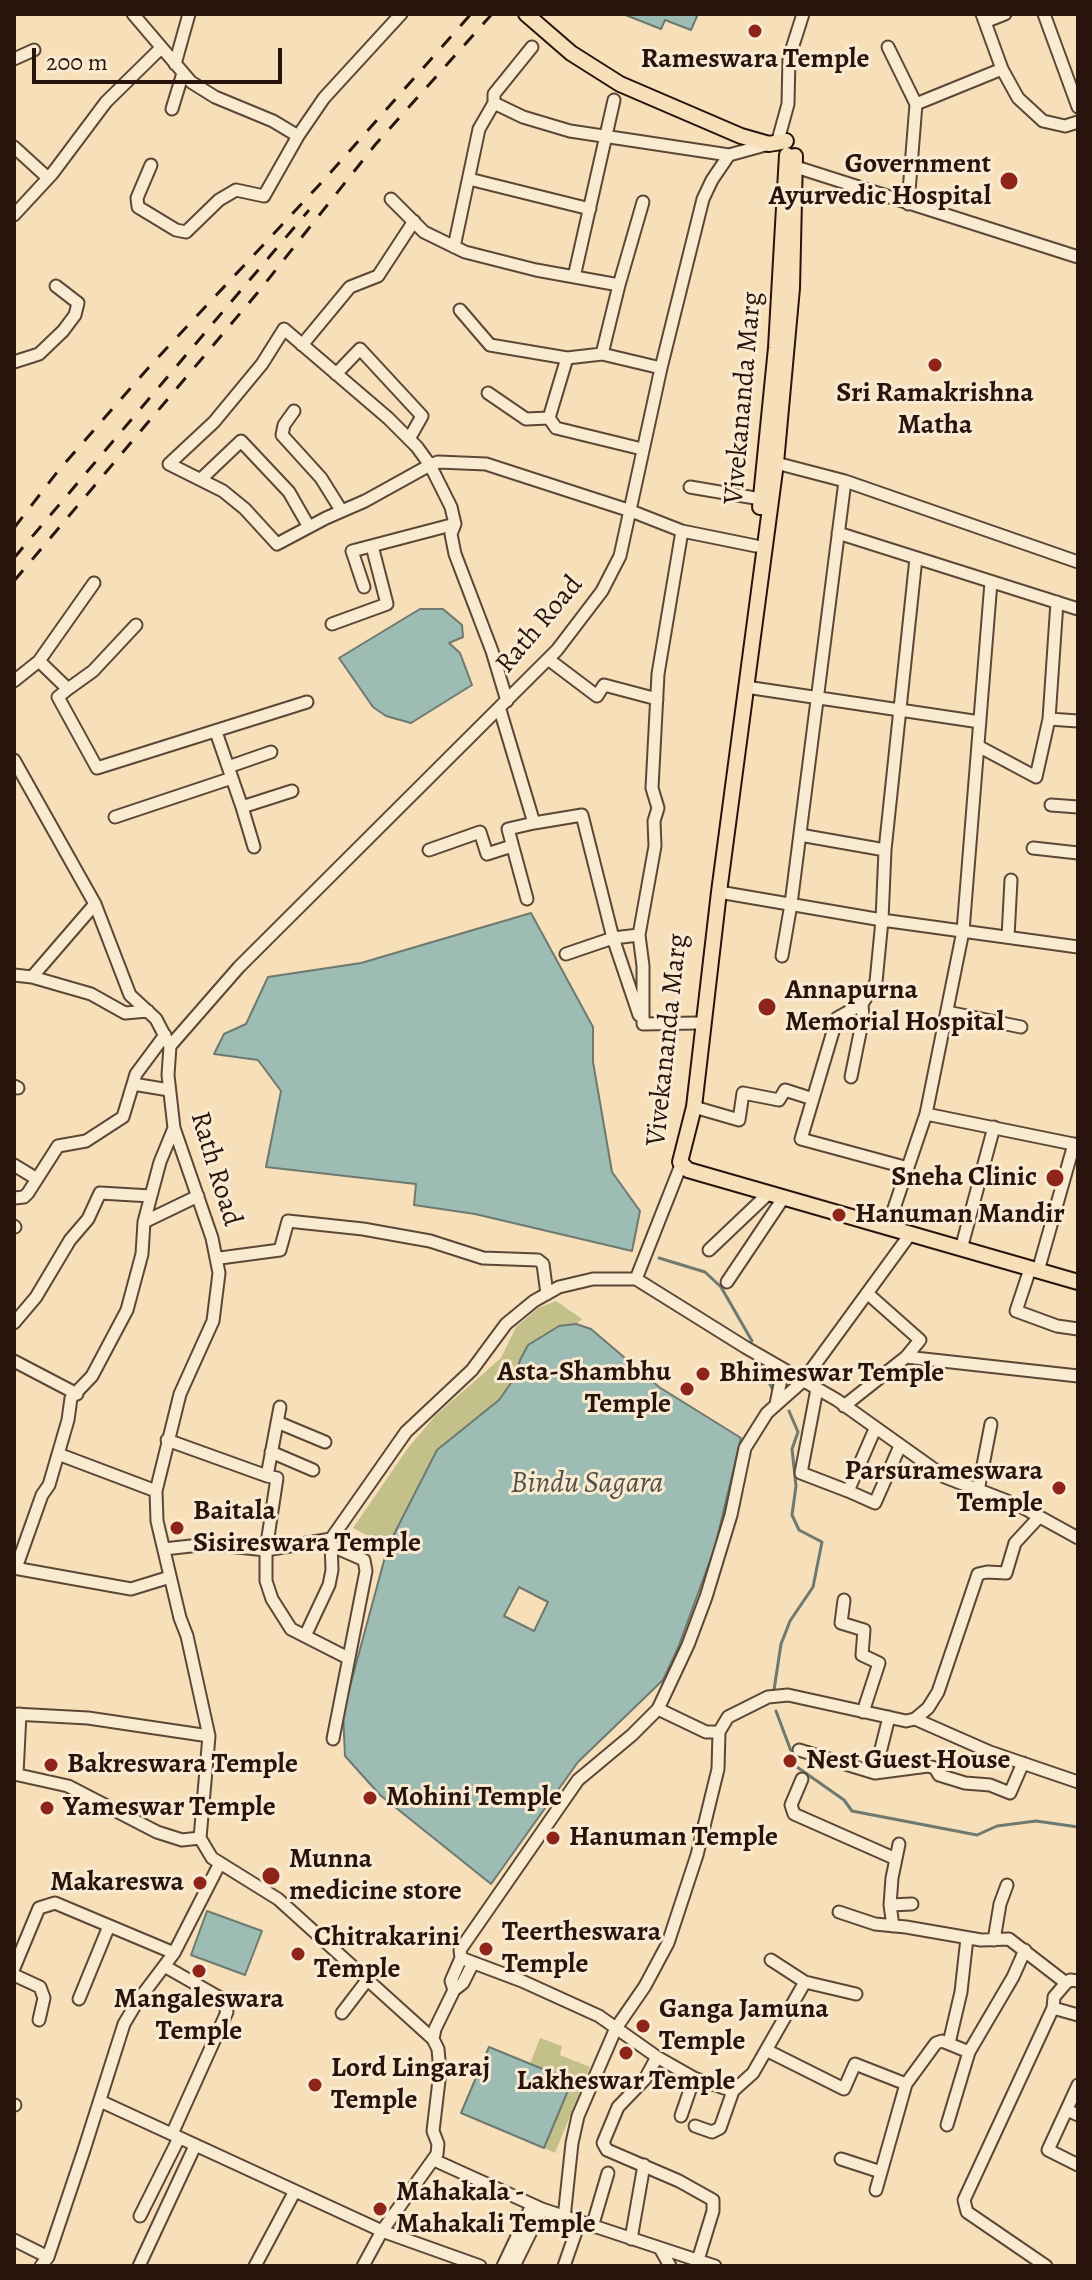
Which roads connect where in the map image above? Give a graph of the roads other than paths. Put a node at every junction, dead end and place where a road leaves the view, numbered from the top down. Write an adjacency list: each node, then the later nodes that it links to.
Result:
1 (133, 14): 11 (street)
2 (189, 14): 14 (street)
3 (401, 14): 22 (street)
4 (526, 14): 25 (main road)
5 (1005, 14): 8 (street)
6 (1044, 14): 19 (street)
7 (800, 15): 25 (street)
8 (984, 18): 15 (street)
9 (532, 47): 17 (street)
10 (888, 47): 18 (street)
11 (161, 48): 14 (street); 28 (street)
12 (34, 50): 13 (street)
13 (14, 59)
14 (179, 69): 20 (street); 22 (street)
15 (1002, 69): 18 (street); 21 (street)
16 (614, 100): 23 (street)
17 (494, 103): 23 (street); 29 (street)
18 (916, 104): 32 (street)
19 (1078, 107)
20 (172, 109)
21 (1078, 122)
22 (298, 136): 27 (street)
23 (607, 138): 26 (street); 33 (street)
24 (14, 147): 28 (street)
25 (785, 151): 26 (street); 32 (street); 53 (main road, Vivekananda Marg); 58 (main road, Vivekananda Marg)
26 (729, 155): 46 (street, Rath Road)
27 (151, 165)
28 (48, 178): 34 (street)
29 (469, 179): 33 (street); 36 (street)
30 (391, 199): 35 (street)
31 (643, 202): 39 (street)
32 (908, 204): 37 (street)
33 (590, 209): 38 (street)
34 (14, 215)
35 (414, 221): 36 (street); 42 (street)
36 (454, 247): 38 (street)
37 (1078, 257)
38 (574, 277): 39 (street)
39 (619, 285): 43 (street)
40 (56, 286): 45 (street)
41 (460, 310): 44 (street)
42 (302, 345): 47 (street); 55 (street)
43 (602, 354): 44 (street); 46 (street)
44 (567, 358): 50 (street)
45 (14, 362)
46 (661, 368): 52 (street, Rath Road)
47 (336, 374): 51 (street); 51 (street)
48 (488, 393): 50 (street)
49 (294, 411): 59 (street)
50 (549, 418): 52 (street)
51 (409, 439): 54 (street)
52 (642, 449): 60 (street, Rath Road)
53 (776, 463): 56 (street); 76 (main road, Vivekananda Marg)
54 (430, 465): 59 (street); 60 (street); 61 (street)
55 (201, 479): 62 (street); 62 (street)
56 (845, 481): 64 (street); 68 (street)
57 (690, 487): 58 (street)
58 (761, 499): 66 (main road, Vivekananda Marg)
59 (341, 510): 62 (street)
60 (631, 511): 63 (street); 77 (street, Rath Road)
61 (455, 524): 65 (street); 85 (street)
62 (309, 527)
63 (682, 531): 66 (street); 83 (street)
64 (838, 533): 67 (street); 82 (street)
65 (372, 546): 71 (street); 74 (street)
66 (756, 546): 76 (main road, Vivekananda Marg)
67 (916, 558): 69 (street); 86 (street)
68 (1078, 562)
69 (991, 582): 72 (street); 89 (street)
70 (94, 583): 78 (street)
71 (364, 587)
72 (1057, 602): 73 (street); 87 (street)
73 (1078, 609)
74 (332, 624)
75 (136, 625): 81 (street)
76 (749, 626): 80 (main road, Vivekananda Marg); 118 (main road, Vivekananda Marg)
77 (548, 659): 83 (street); 85 (street, Rath Road)
78 (39, 661): 79 (street); 81 (street)
79 (14, 681)
80 (746, 687): 82 (street); 109 (main road, Vivekananda Marg)
81 (68, 689): 90 (street)
82 (817, 698): 86 (street); 101 (street)
83 (657, 699): 115 (street)
84 (307, 702): 90 (street)
85 (504, 705): 100 (street); 130 (street, Rath Road)
86 (900, 710): 89 (street); 106 (street)
87 (1049, 719): 88 (street); 91 (street)
88 (1078, 721)
89 (980, 722): 91 (street)
90 (216, 732): 94 (street)
91 (978, 746): 114 (street)
92 (271, 752): 94 (street)
93 (14, 760): 111 (street)
94 (230, 772): 97 (street); 99 (street)
95 (292, 791): 97 (street)
96 (1051, 805): 98 (street)
97 (242, 807): 103 (street)
98 (1078, 807)
99 (115, 817)
100 (534, 823): 102 (street); 117 (street)
101 (800, 835): 106 (street); 112 (street)
102 (512, 846): 105 (street); 110 (street)
103 (254, 847)
104 (1033, 848): 107 (street)
105 (429, 850)
106 (885, 850): 113 (street)
107 (1078, 853)
108 (1011, 880): 116 (street)
109 (719, 892): 112 (street); 118 (main road, Vivekananda Marg)
110 (527, 899)
111 (95, 904): 123 (street); 125 (street)
112 (791, 904): 113 (street); 121 (street)
113 (882, 920): 114 (street); 124 (street)
114 (963, 931): 116 (street); 126 (street)
115 (639, 935): 117 (street); 128 (street)
116 (1008, 937): 119 (street)
117 (613, 938): 120 (street); 128 (street)
118 (709, 942): 127 (main road, Vivekananda Marg); 135 (main road, Vivekananda Marg)
119 (1078, 947)
120 (566, 954)
121 (782, 956)
122 (14, 975): 123 (street)
123 (32, 977): 125 (street)
124 (862, 1004): 131 (street); 134 (street)
125 (148, 1011): 130 (street)
126 (947, 1012): 129 (street); 136 (street)
127 (697, 1023): 128 (street); 140 (main road, Vivekananda Marg)
128 (643, 1024)
129 (1021, 1027)
130 (168, 1040): 132 (street); 133 (street, Rath Road)
131 (851, 1077)
132 (133, 1084): 133 (street); 143 (street)
133 (169, 1090): 138 (street, Rath Road)
134 (813, 1099): 135 (street); 142 (street)
135 (694, 1107): 140 (main road, Vivekananda Marg)
136 (926, 1114): 137 (street); 142 (street)
137 (994, 1127): 139 (street); 152 (street)
138 (174, 1128): 145 (street); 146 (street, Rath Road)
139 (1076, 1145): 155 (street)
140 (681, 1164): 144 (main road); 156 (street)
141 (14, 1165): 143 (street)
142 (908, 1168): 150 (street)
143 (37, 1179): 148 (street)
144 (769, 1193): 147 (main road); 153 (street)
145 (151, 1196): 149 (street); 161 (street)
146 (198, 1196): 149 (street); 154 (street, Rath Road)
147 (784, 1197): 150 (main road); 157 (street)
148 (14, 1198)
149 (144, 1222): 169 (street)
150 (888, 1226): 151 (main road)
151 (911, 1233): 152 (main road); 159 (street)
152 (961, 1249): 155 (main road)
153 (709, 1250)
154 (216, 1256): 160 (street); 176 (street, Rath Road)
155 (1034, 1270): 158 (main road); 162 (street)
156 (636, 1279): 160 (street); 165 (street)
157 (727, 1282)
158 (1078, 1282)
159 (867, 1293): 163 (street); 167 (street)
160 (547, 1294): 188 (street)
161 (14, 1323)
162 (1078, 1329)
163 (906, 1357): 166 (street); 171 (street)
164 (14, 1361): 169 (street)
165 (783, 1369): 167 (street); 170 (street)
166 (1078, 1376)
167 (803, 1381): 168 (street); 170 (street)
168 (817, 1389): 171 (street); 184 (street)
169 (77, 1394): 180 (street)
170 (776, 1405): 196 (street)
171 (844, 1406): 175 (street)
172 (280, 1407): 173 (street)
173 (277, 1422): 177 (street); 179 (street)
174 (991, 1424): 185 (street)
175 (875, 1429): 178 (street); 184 (street)
176 (167, 1440): 182 (street); 183 (street, Rath Road)
177 (325, 1442)
178 (900, 1446): 184 (street); 185 (street)
179 (271, 1452): 181 (street); 182 (street)
180 (58, 1454): 183 (street); 191 (street)
181 (313, 1470)
182 (267, 1476): 190 (street)
183 (156, 1491): 189 (street, Rath Road)
184 (848, 1491)
185 (978, 1491): 186 (street)
186 (1039, 1517): 187 (street); 200 (street)
187 (1078, 1538)
188 (331, 1542): 190 (street); 194 (street); 195 (street)
189 (164, 1549): 190 (street); 192 (street, Rath Road)
190 (266, 1550): 194 (street)
191 (15, 1568): 192 (street)
192 (170, 1577): 202 (street, Rath Road)
193 (844, 1600): 197 (street)
194 (305, 1636): 195 (street)
195 (348, 1658): 203 (street)
196 (658, 1709): 201 (street); 224 (street)
197 (863, 1712): 199 (street); 201 (street)
198 (17, 1714): 202 (street); 207 (street)
199 (889, 1717): 200 (street); 206 (street)
200 (915, 1719): 205 (street)
201 (719, 1732): 240 (street)
202 (209, 1736): 210 (street, Rath Road)
203 (333, 1739)
204 (799, 1750): 206 (street)
205 (1023, 1763): 206 (street); 209 (street)
206 (875, 1773)
207 (15, 1774): 210 (street)
208 (802, 1779): 212 (street)
209 (1077, 1779)
210 (200, 1838): 213 (street)
211 (899, 1844): 212 (street)
212 (896, 1859): 216 (street)
213 (220, 1863): 223 (street); 230 (street)
214 (1007, 1885): 221 (street)
215 (912, 1904): 216 (street)
216 (890, 1905): 219 (street)
217 (839, 1912): 219 (street)
218 (109, 1926): 223 (street); 228 (street); 235 (street)
219 (893, 1926): 220 (street)
220 (967, 1938): 221 (street); 242 (street)
221 (994, 1940): 222 (street)
222 (1025, 1950): 232 (street); 244 (street)
223 (174, 1953): 227 (street)
224 (461, 1958): 226 (street); 233 (street)
225 (771, 1960): 231 (street)
226 (473, 1963): 233 (street); 240 (street)
227 (166, 1967): 250 (street); 255 (street)
228 (14, 1968)
229 (14, 1975): 239 (street)
230 (368, 1979): 237 (street); 241 (street)
231 (805, 1982): 234 (street); 243 (street)
232 (1072, 1982): 236 (street)
233 (454, 1990): 241 (street)
234 (856, 1994)
235 (79, 1999)
236 (1053, 2008): 238 (street); 285 (street)
237 (342, 2013)
238 (1078, 2015)
239 (39, 2020)
240 (616, 2028): 245 (street); 267 (street)
241 (433, 2039): 258 (street)
242 (949, 2043): 244 (street); 247 (street)
243 (766, 2050): 247 (street); 249 (street)
244 (969, 2052): 253 (street)
245 (657, 2057): 246 (street); 259 (street)
246 (694, 2078): 249 (street); 252 (street)
247 (906, 2084): 261 (street)
248 (1078, 2085): 251 (street)
249 (733, 2091): 254 (street)
250 (100, 2101): 255 (street); 275 (street)
251 (1072, 2112): 260 (street)
252 (681, 2116)
253 (947, 2125)
254 (695, 2126)
255 (175, 2136): 256 (street); 266 (street)
256 (195, 2146): 264 (street); 276 (street)
257 (841, 2159): 261 (street)
258 (434, 2160): 265 (street); 270 (street)
259 (644, 2165): 271 (street); 274 (street)
260 (1078, 2165)
261 (881, 2172): 263 (street)
262 (608, 2173): 269 (street)
263 (876, 2190)
264 (295, 2191): 270 (street); 277 (street)
265 (537, 2207): 267 (street); 280 (street); 281 (street)
266 (140, 2216)
267 (564, 2218): 268 (street)
268 (579, 2223): 269 (street); 282 (street)
269 (592, 2227): 271 (street)
270 (382, 2231): 278 (street); 279 (street)
271 (631, 2239): 273 (street)
272 (14, 2240): 275 (street)
273 (661, 2256): 274 (street); 283 (street)
274 (698, 2260): 284 (street)
275 (44, 2261)
276 (139, 2266)
277 (255, 2266)
278 (363, 2266)
279 (480, 2266)
280 (503, 2266)
281 (514, 2266)
282 (564, 2266)
283 (670, 2266)
284 (715, 2266)
285 (1046, 2266)

